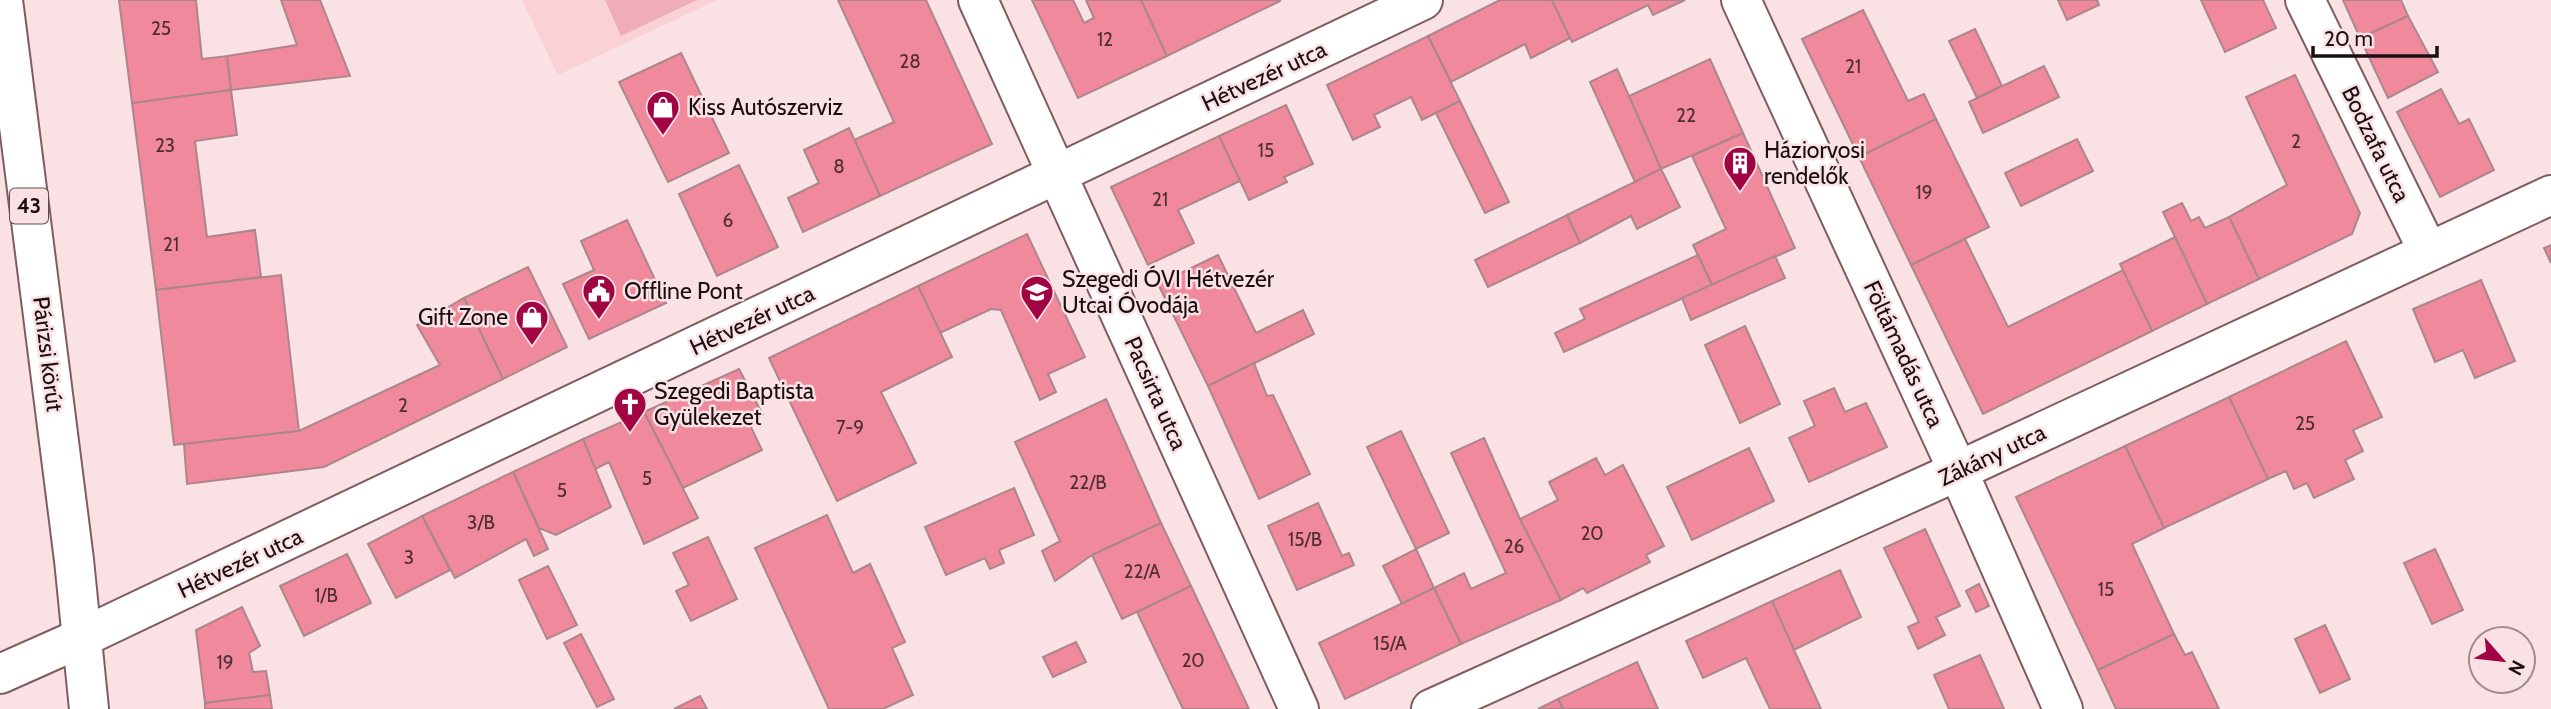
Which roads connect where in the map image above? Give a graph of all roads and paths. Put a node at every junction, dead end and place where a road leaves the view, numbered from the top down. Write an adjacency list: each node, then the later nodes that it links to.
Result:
1 (3, 0): 10 (street, Párizsi körút / 43)
2 (978, 0): 6 (street, Pacsirta utca)
3 (1423, 0): 6 (street, Hétvezér utca)
4 (1741, 0): 9 (street, Föltámadás utca)
5 (2305, 0): 8 (street, Bodzafa utca)
6 (1057, 174): 10 (street, Hétvezér utca); 13 (street, Pacsirta utca)
7 (2551, 195): 8 (street, Zákány utca)
8 (2428, 251): 9 (street, Zákány utca)
9 (1958, 471): 14 (street, Zákány utca); 15 (street, Föltámadás utca)
10 (81, 638): 11 (street, Hétvezér utca); 12 (street, Párizsi körút / 43)
11 (0, 674)
12 (89, 709)
13 (1299, 709)
14 (1431, 709)
15 (2063, 709)

